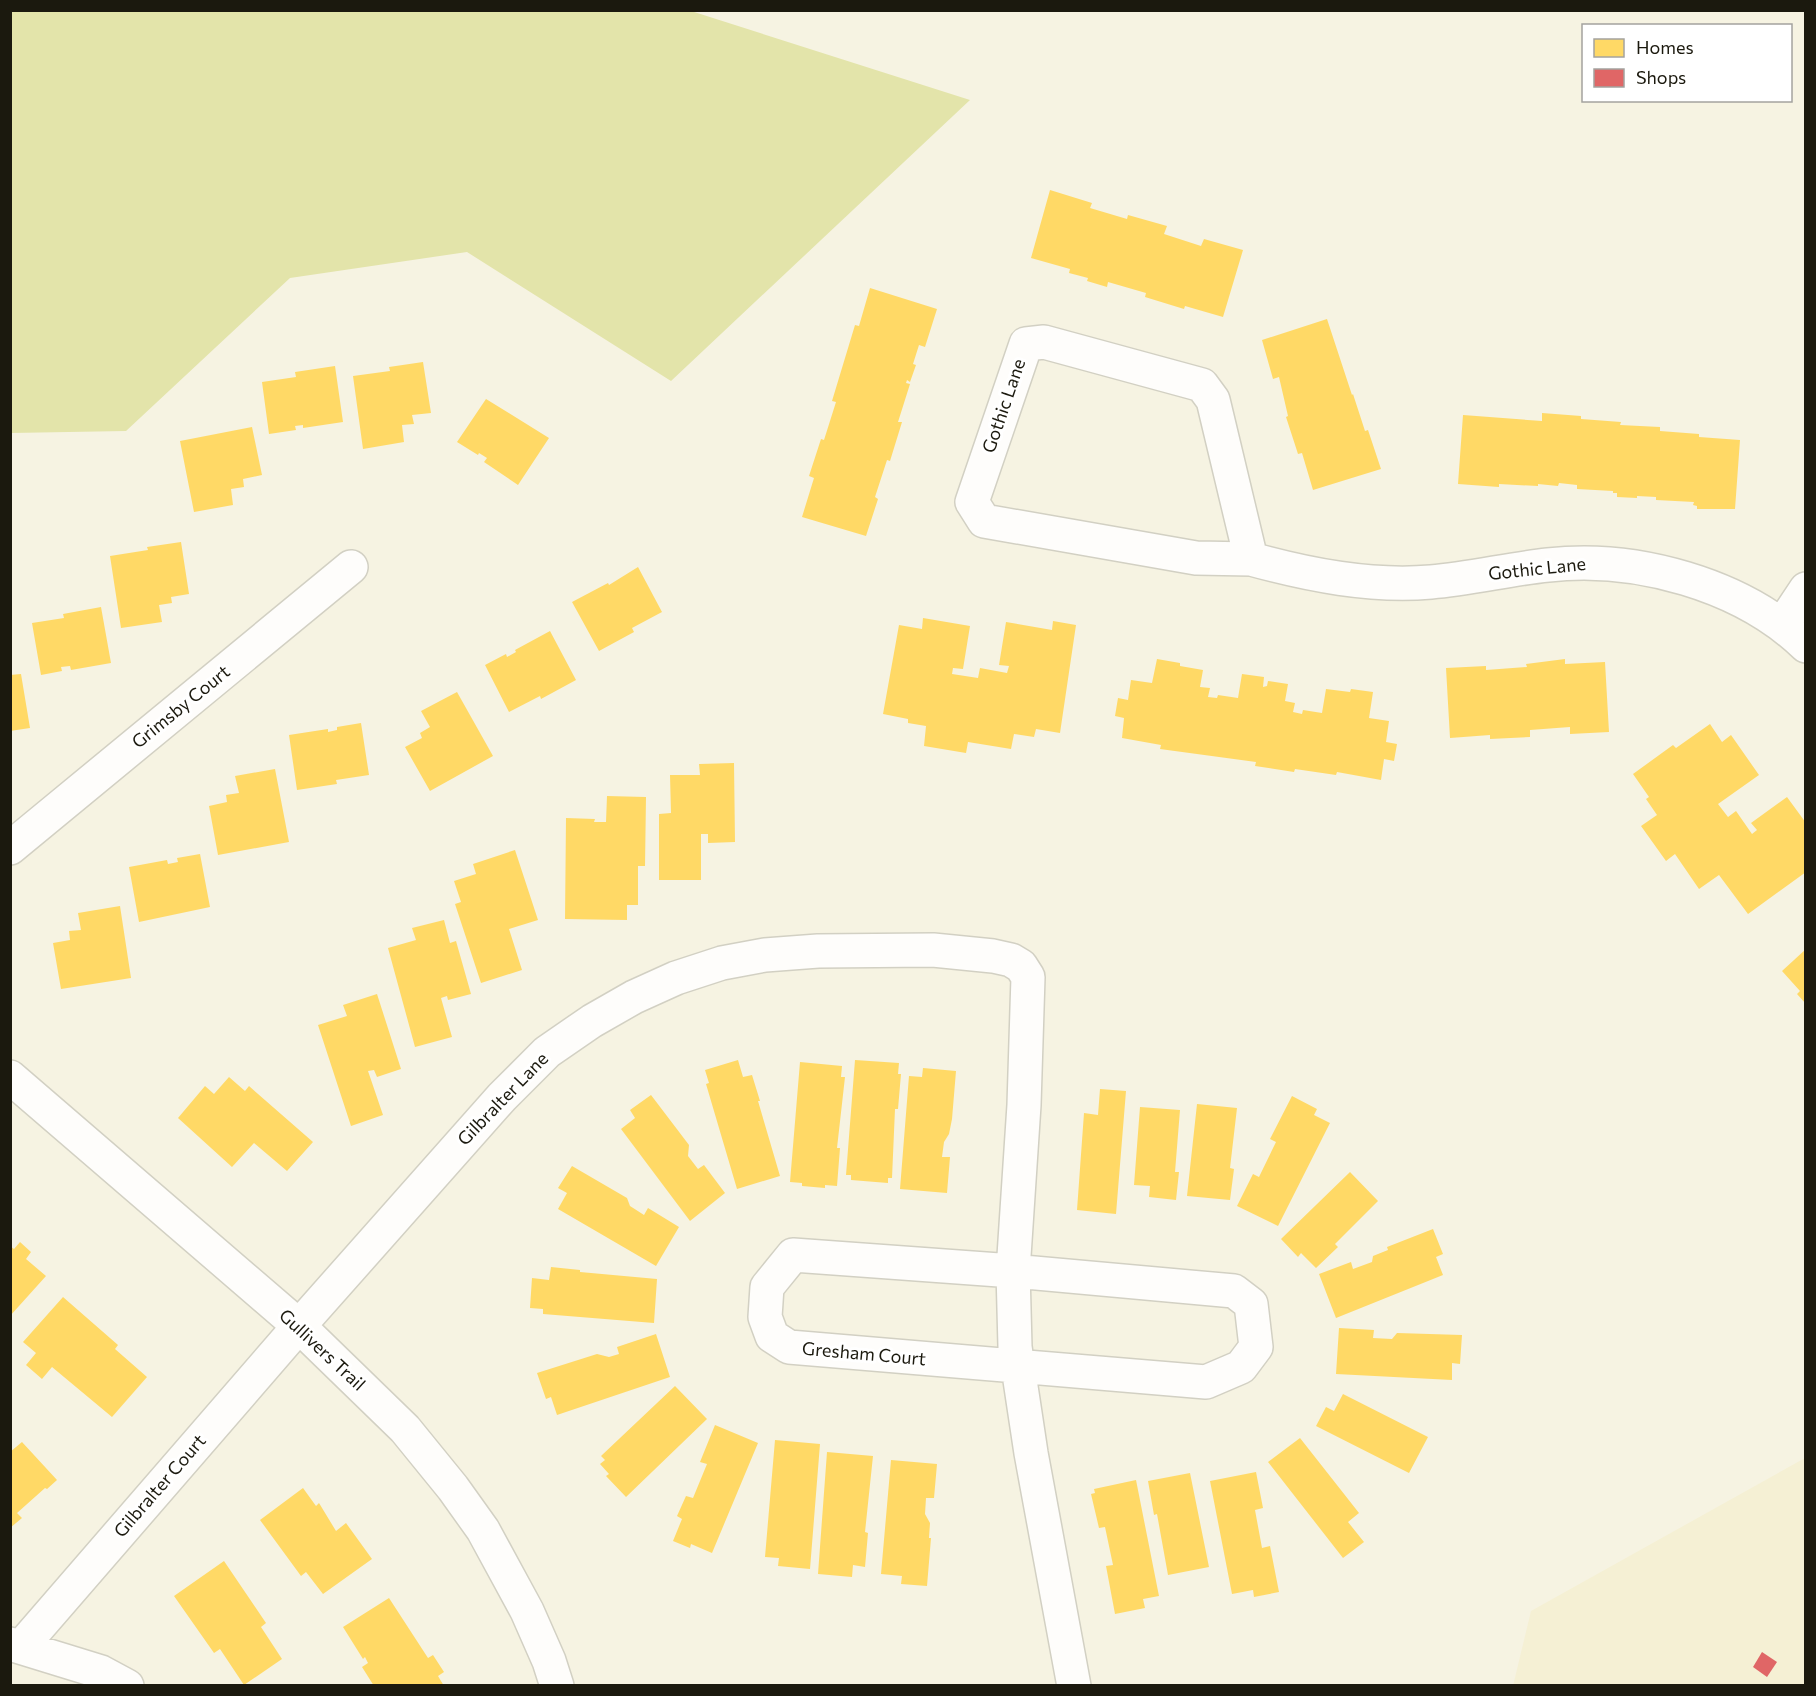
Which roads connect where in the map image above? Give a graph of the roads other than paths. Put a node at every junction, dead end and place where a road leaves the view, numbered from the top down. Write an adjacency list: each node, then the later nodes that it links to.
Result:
1 (1251, 559): 1 (street, Gothic Lane); 4 (street, Gothic Lane)
2 (351, 567): 5 (street, Grimsby Court)
3 (1806, 588): 4 (street)
4 (1794, 635)
5 (10, 848)
6 (10, 1077): 8 (street, Gullivers Trail)
7 (1013, 1271): 8 (street, Gilbralter Lane); 9 (street); 9 (street, Gresham Court); 9 (street, Gresham Court)
8 (299, 1326): 10 (street, Gilbralter Court); 12 (street, Gullivers Trail)
9 (1018, 1366): 13 (street)
10 (16, 1645): 11 (street)
11 (127, 1686)
12 (557, 1686)
13 (1074, 1686)

